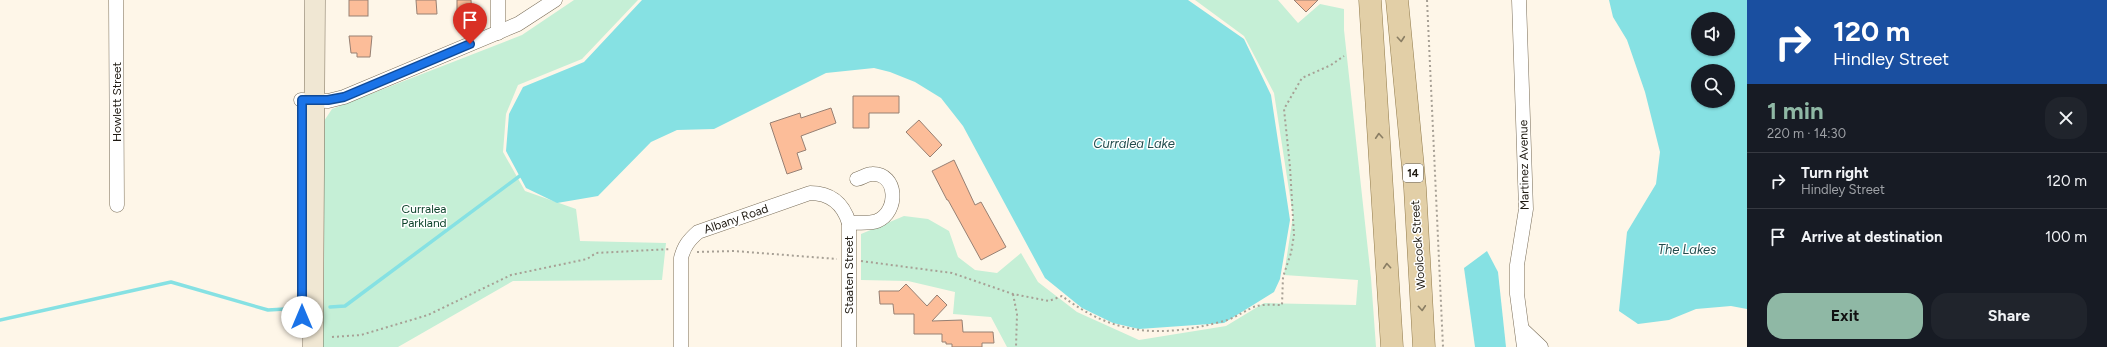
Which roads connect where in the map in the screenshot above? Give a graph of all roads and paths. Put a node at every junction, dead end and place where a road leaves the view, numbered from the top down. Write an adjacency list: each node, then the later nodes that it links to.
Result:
1 (116, 0): 14 (street, Howlett Street)
2 (302, 0): 12 (main road)
3 (315, 0): 12 (main road)
4 (498, 0): 10 (street)
5 (555, 0): 10 (street)
6 (1370, 0): 27 (main road, one-way to 6)
7 (1397, 0): 28 (main road, Woolcock Street / 14, one-way to 28)
8 (1427, 0): 29 (path)
9 (1518, 0): 20 (street, Martinez Avenue)
10 (498, 33): 12 (street)
11 (1344, 56): 19 (path)
12 (308, 100): 22 (main road); 23 (main road)
13 (857, 180): 16 (street)
14 (117, 205)
15 (841, 205): 16 (street, Staaten Street); 17 (street, Albany Road)
16 (849, 223): 18 (street, Staaten Street)
17 (683, 250): 18 (path); 21 (path); 24 (street)
18 (849, 260): 19 (path); 25 (street, Staaten Street)
19 (1013, 294): 26 (path)
20 (1523, 330): 30 (street, Martinez Avenue); 31 (street)
21 (332, 337)
22 (302, 347)
23 (313, 347)
24 (681, 347)
25 (849, 347)
26 (1016, 347)
27 (1392, 347)
28 (1424, 347)
29 (1443, 347)
30 (1524, 347)
31 (1541, 347)

